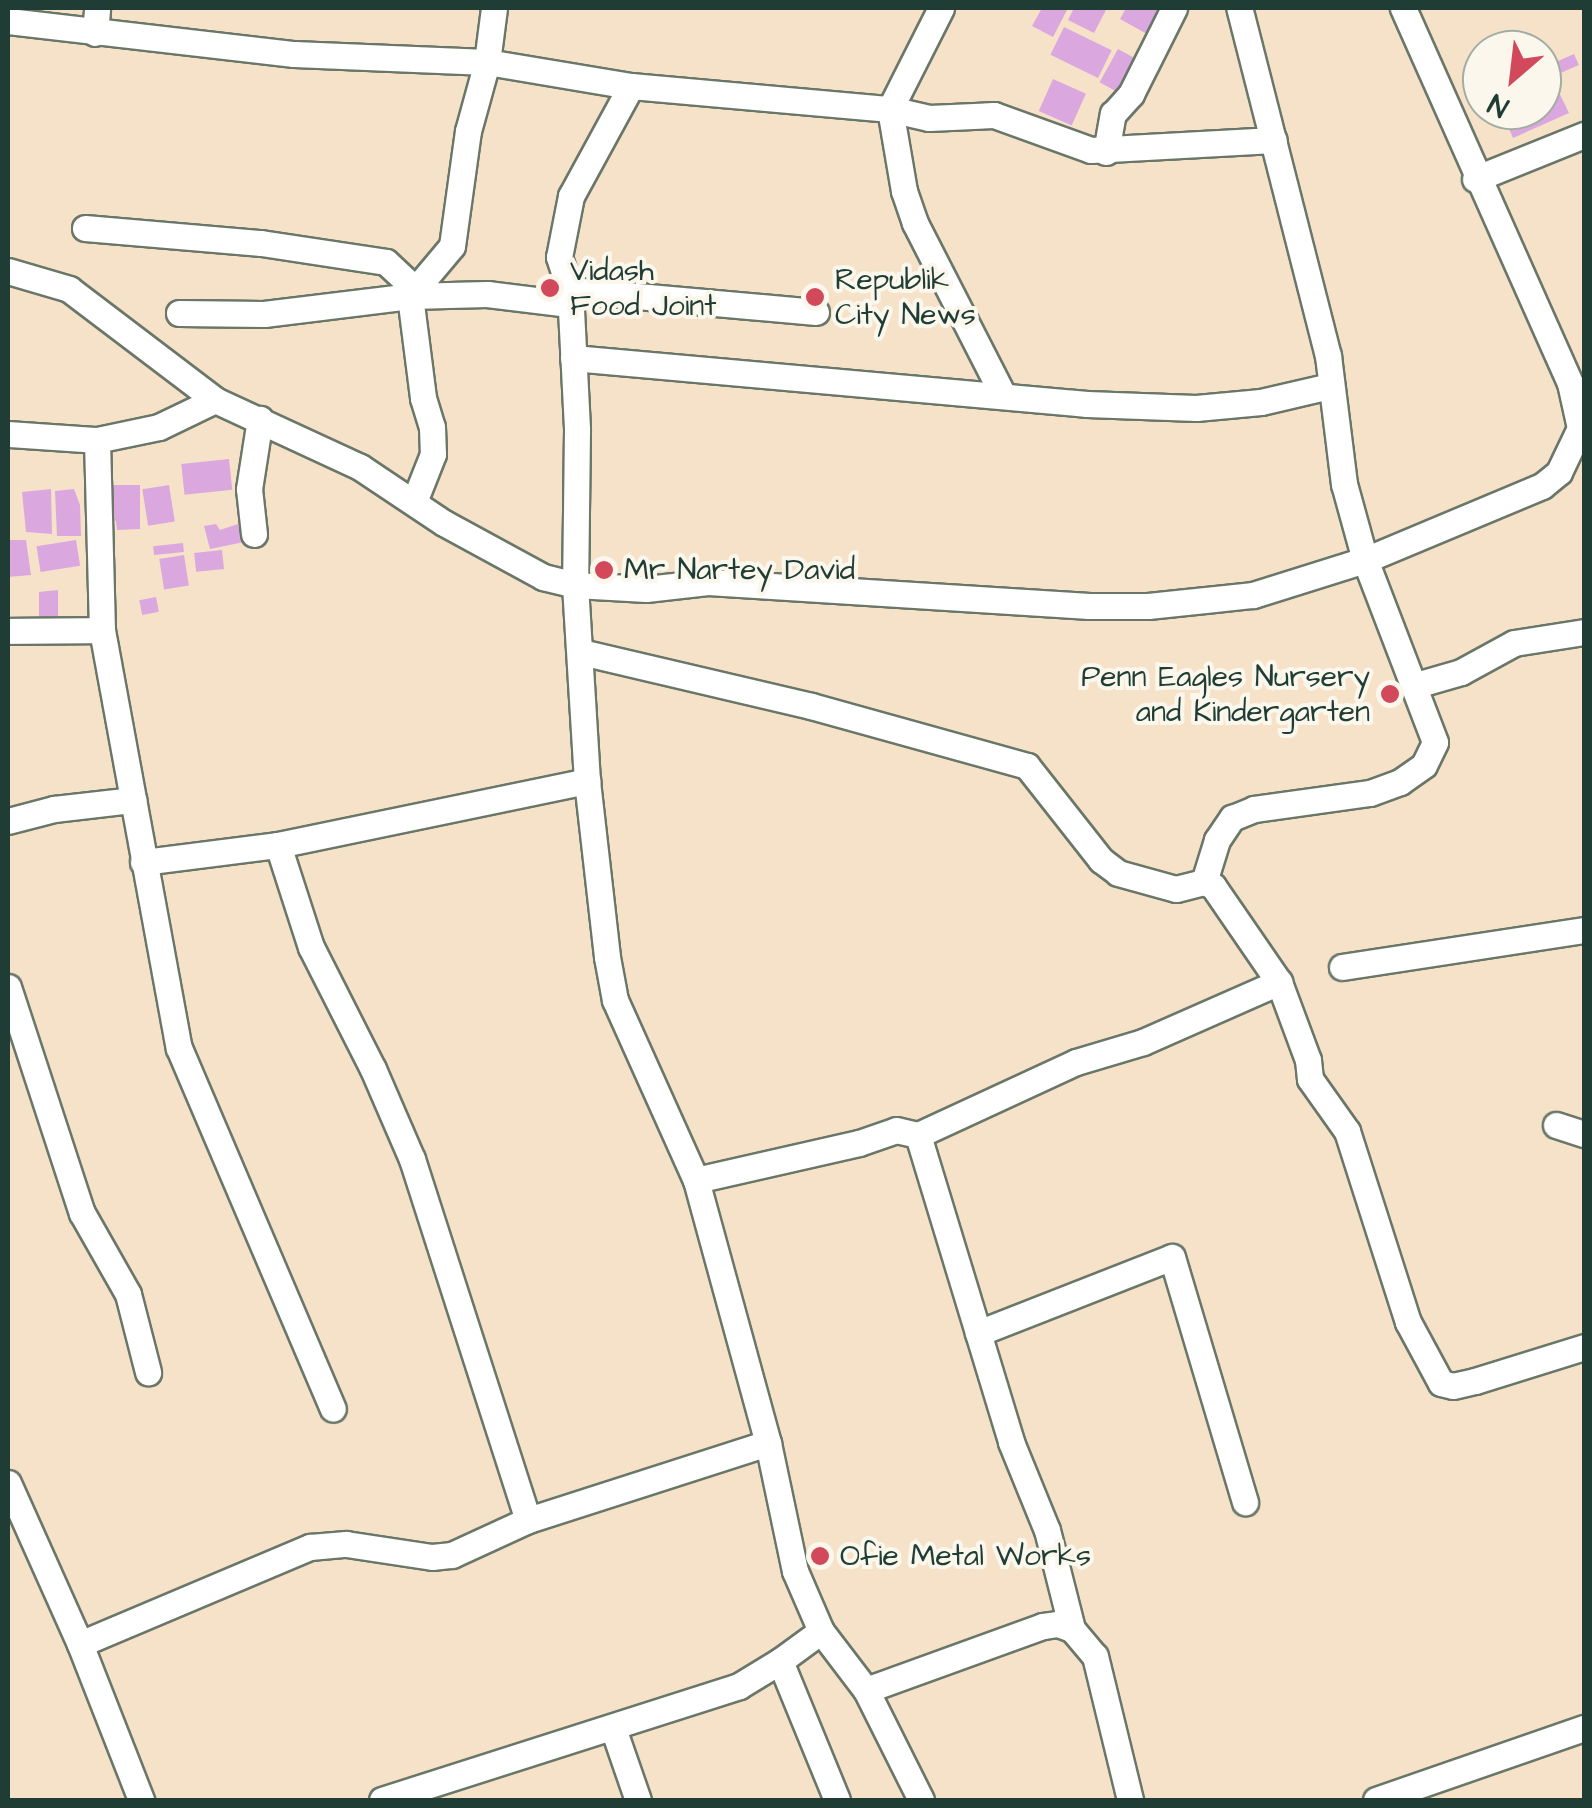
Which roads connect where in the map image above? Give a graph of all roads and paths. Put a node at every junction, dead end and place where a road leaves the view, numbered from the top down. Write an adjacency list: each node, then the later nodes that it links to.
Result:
1 (494, 8): 8 (street)
2 (941, 8): 10 (street)
3 (1174, 8): 13 (street)
4 (1239, 8): 12 (street)
5 (1402, 8): 14 (street)
6 (96, 20): 7 (street); 8 (street)
7 (8, 21)
8 (487, 62): 9 (street); 17 (street)
9 (630, 86): 10 (street); 18 (street)
10 (890, 109): 13 (street); 23 (street)
11 (1584, 135): 14 (street)
12 (1274, 140): 13 (street); 22 (street)
13 (1106, 152)
14 (1475, 180): 30 (street)
15 (85, 228): 17 (street)
16 (8, 272): 24 (street)
17 (410, 296): 18 (street); 19 (street); 28 (street)
18 (569, 297): 20 (street); 21 (street)
19 (179, 312)
20 (816, 312)
21 (573, 358): 23 (street); 31 (street)
22 (1330, 386): 23 (street); 30 (street)
23 (1002, 395)
24 (215, 400): 25 (street); 27 (street)
25 (260, 419): 28 (street); 29 (street)
26 (8, 434): 27 (street)
27 (97, 440): 32 (street)
28 (414, 502): 31 (street)
29 (254, 534)
30 (1365, 560): 31 (street); 36 (street)
31 (575, 585): 35 (street)
32 (102, 630): 33 (street); 38 (street)
33 (8, 631)
34 (1584, 632): 36 (street)
35 (581, 652): 37 (street); 42 (street)
36 (1416, 685): 42 (street)
37 (587, 781): 40 (street); 50 (street)
38 (133, 800): 39 (street); 41 (street)
39 (8, 821)
40 (278, 845): 41 (street); 58 (street)
41 (144, 862): 54 (street)
42 (1204, 882): 45 (street)
43 (1584, 930): 44 (street)
44 (1342, 967)
45 (1279, 982): 48 (street); 52 (street)
46 (8, 987): 53 (street)
47 (1556, 1125): 49 (street)
48 (918, 1134): 50 (street); 51 (street)
49 (1584, 1134)
50 (696, 1180): 55 (street)
51 (978, 1333): 57 (street); 59 (street)
52 (1584, 1348)
53 (148, 1372)
54 (333, 1408)
55 (768, 1443): 58 (street); 60 (street)
56 (8, 1483): 61 (street)
57 (1245, 1502)
58 (528, 1520): 61 (street)
59 (1072, 1629): 63 (street); 71 (street)
60 (821, 1631): 62 (street); 63 (street)
61 (80, 1644): 66 (street)
62 (780, 1661): 64 (street); 69 (street)
63 (866, 1690): 70 (street)
64 (613, 1728): 67 (street); 68 (street)
65 (1584, 1728): 72 (street)
66 (141, 1800)
67 (382, 1800)
68 (638, 1800)
69 (837, 1800)
70 (921, 1800)
71 (1130, 1800)
72 (1376, 1800)

